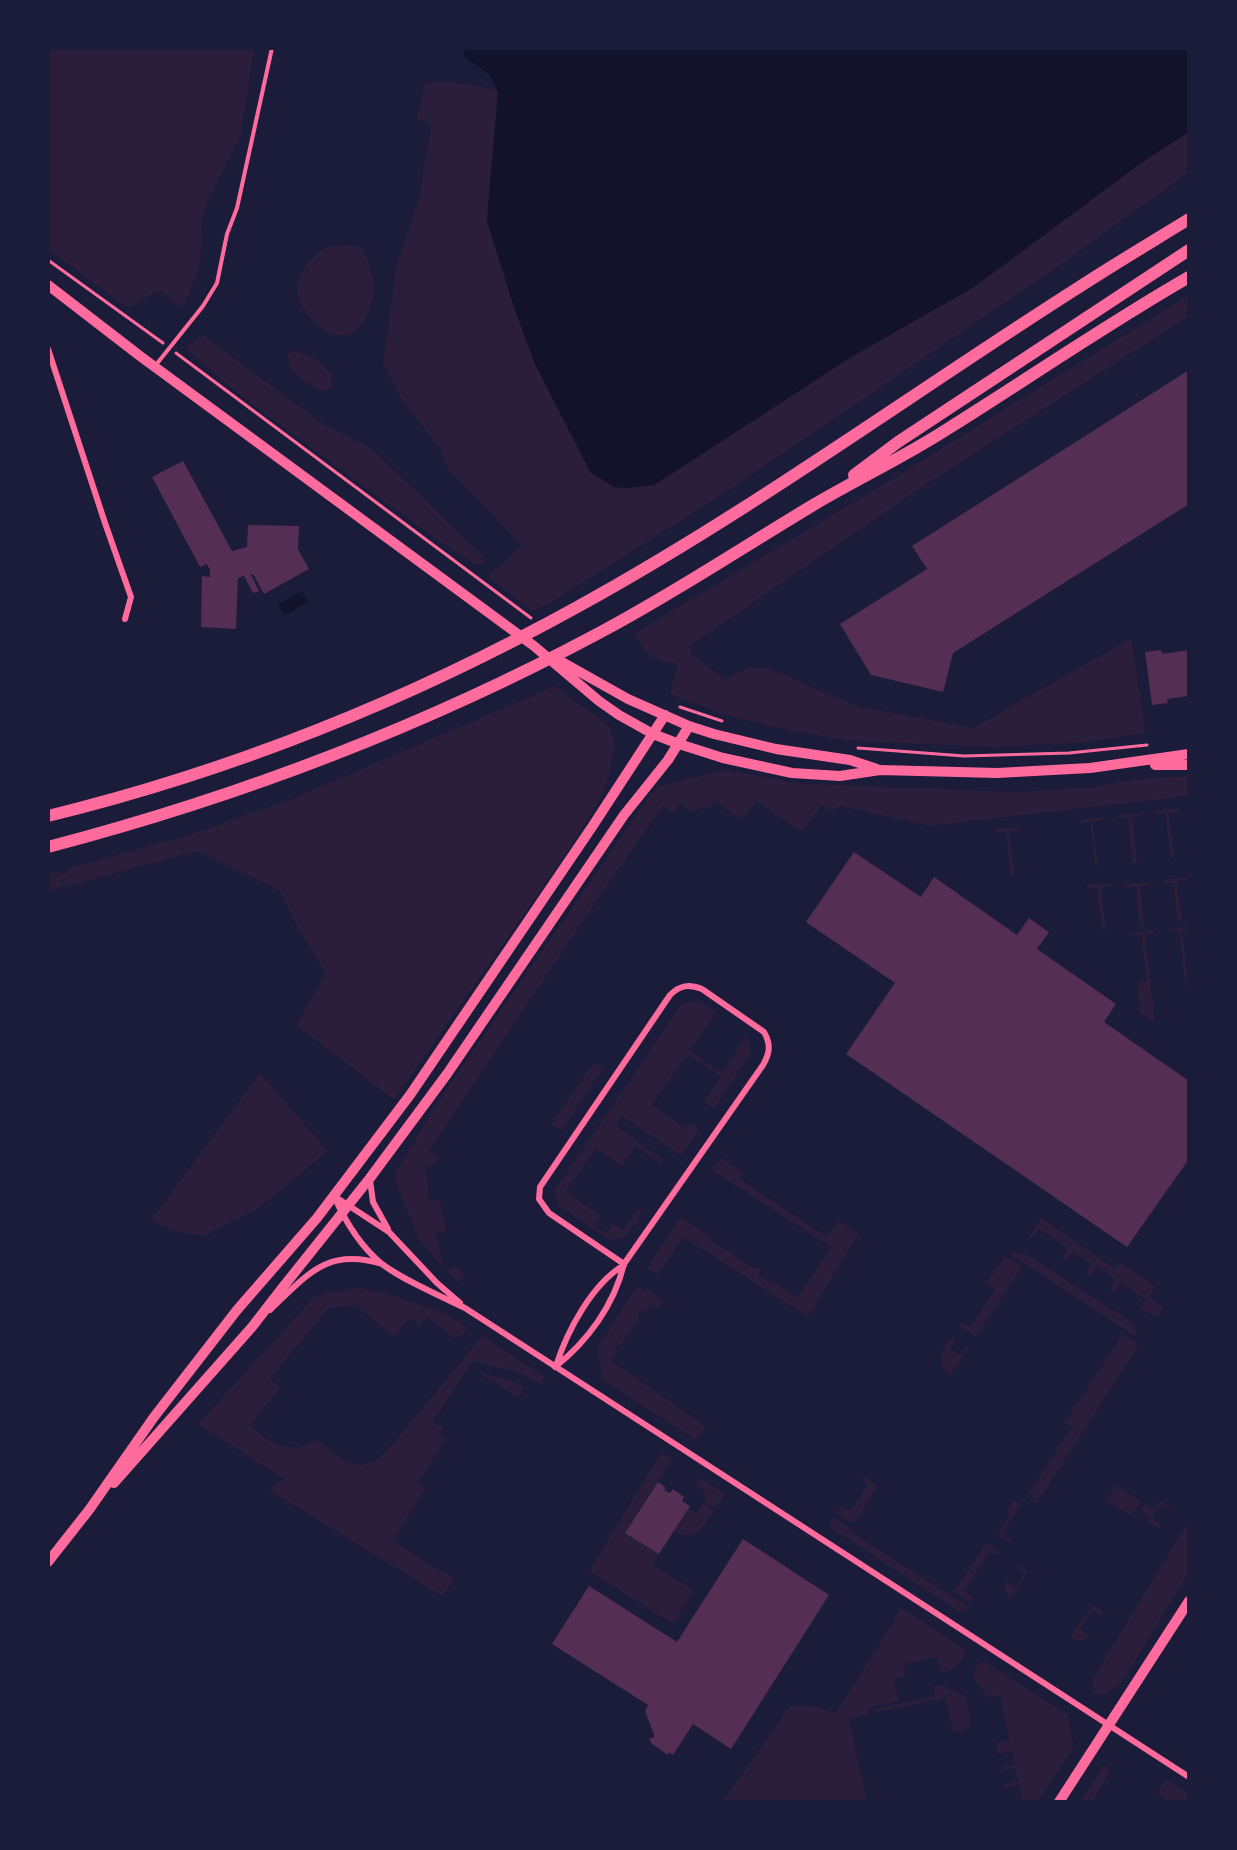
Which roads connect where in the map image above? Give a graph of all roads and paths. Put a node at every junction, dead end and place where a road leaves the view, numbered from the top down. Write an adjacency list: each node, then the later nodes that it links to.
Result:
1 (272, 48): 9 (lane)
2 (1189, 219): 21 (highway)
3 (1189, 250): 10 (highway)
4 (48, 260): 7 (path)
5 (1189, 277): 10 (highway)
6 (48, 285): 9 (main road)
7 (154, 337)
8 (48, 349): 11 (street)
9 (155, 367): 12 (main road)
10 (814, 504): 22 (highway)
11 (125, 620)
12 (534, 646): 13 (main road); 15 (main road)
13 (665, 715): 14 (main road); 15 (main road)
14 (689, 726): 16 (main road); 20 (main road)
15 (653, 734): 16 (main road); 24 (main road)
16 (679, 744): 20 (main road); 23 (main road)
17 (1189, 754): 19 (main road)
18 (1189, 765): 19 (main road)
19 (1113, 766): 20 (main road)
20 (880, 770)
21 (48, 816)
22 (48, 848)
23 (370, 1178): 25 (main road); 26 (street)
24 (334, 1196): 25 (street); 25 (street); 32 (main road)
25 (346, 1209): 26 (street); 27 (street); 30 (main road)
26 (389, 1232): 29 (street)
27 (383, 1264): 29 (street); 30 (street)
28 (624, 1264): 28 (street); 31 (street); 31 (street)
29 (465, 1308): 31 (street)
30 (252, 1327): 32 (main road)
31 (555, 1367): 35 (street)
32 (89, 1510): 33 (main road)
33 (48, 1562)
34 (1189, 1601): 35 (main road)
35 (1109, 1725): 36 (street); 37 (main road)
36 (1189, 1777)
37 (1059, 1802)

